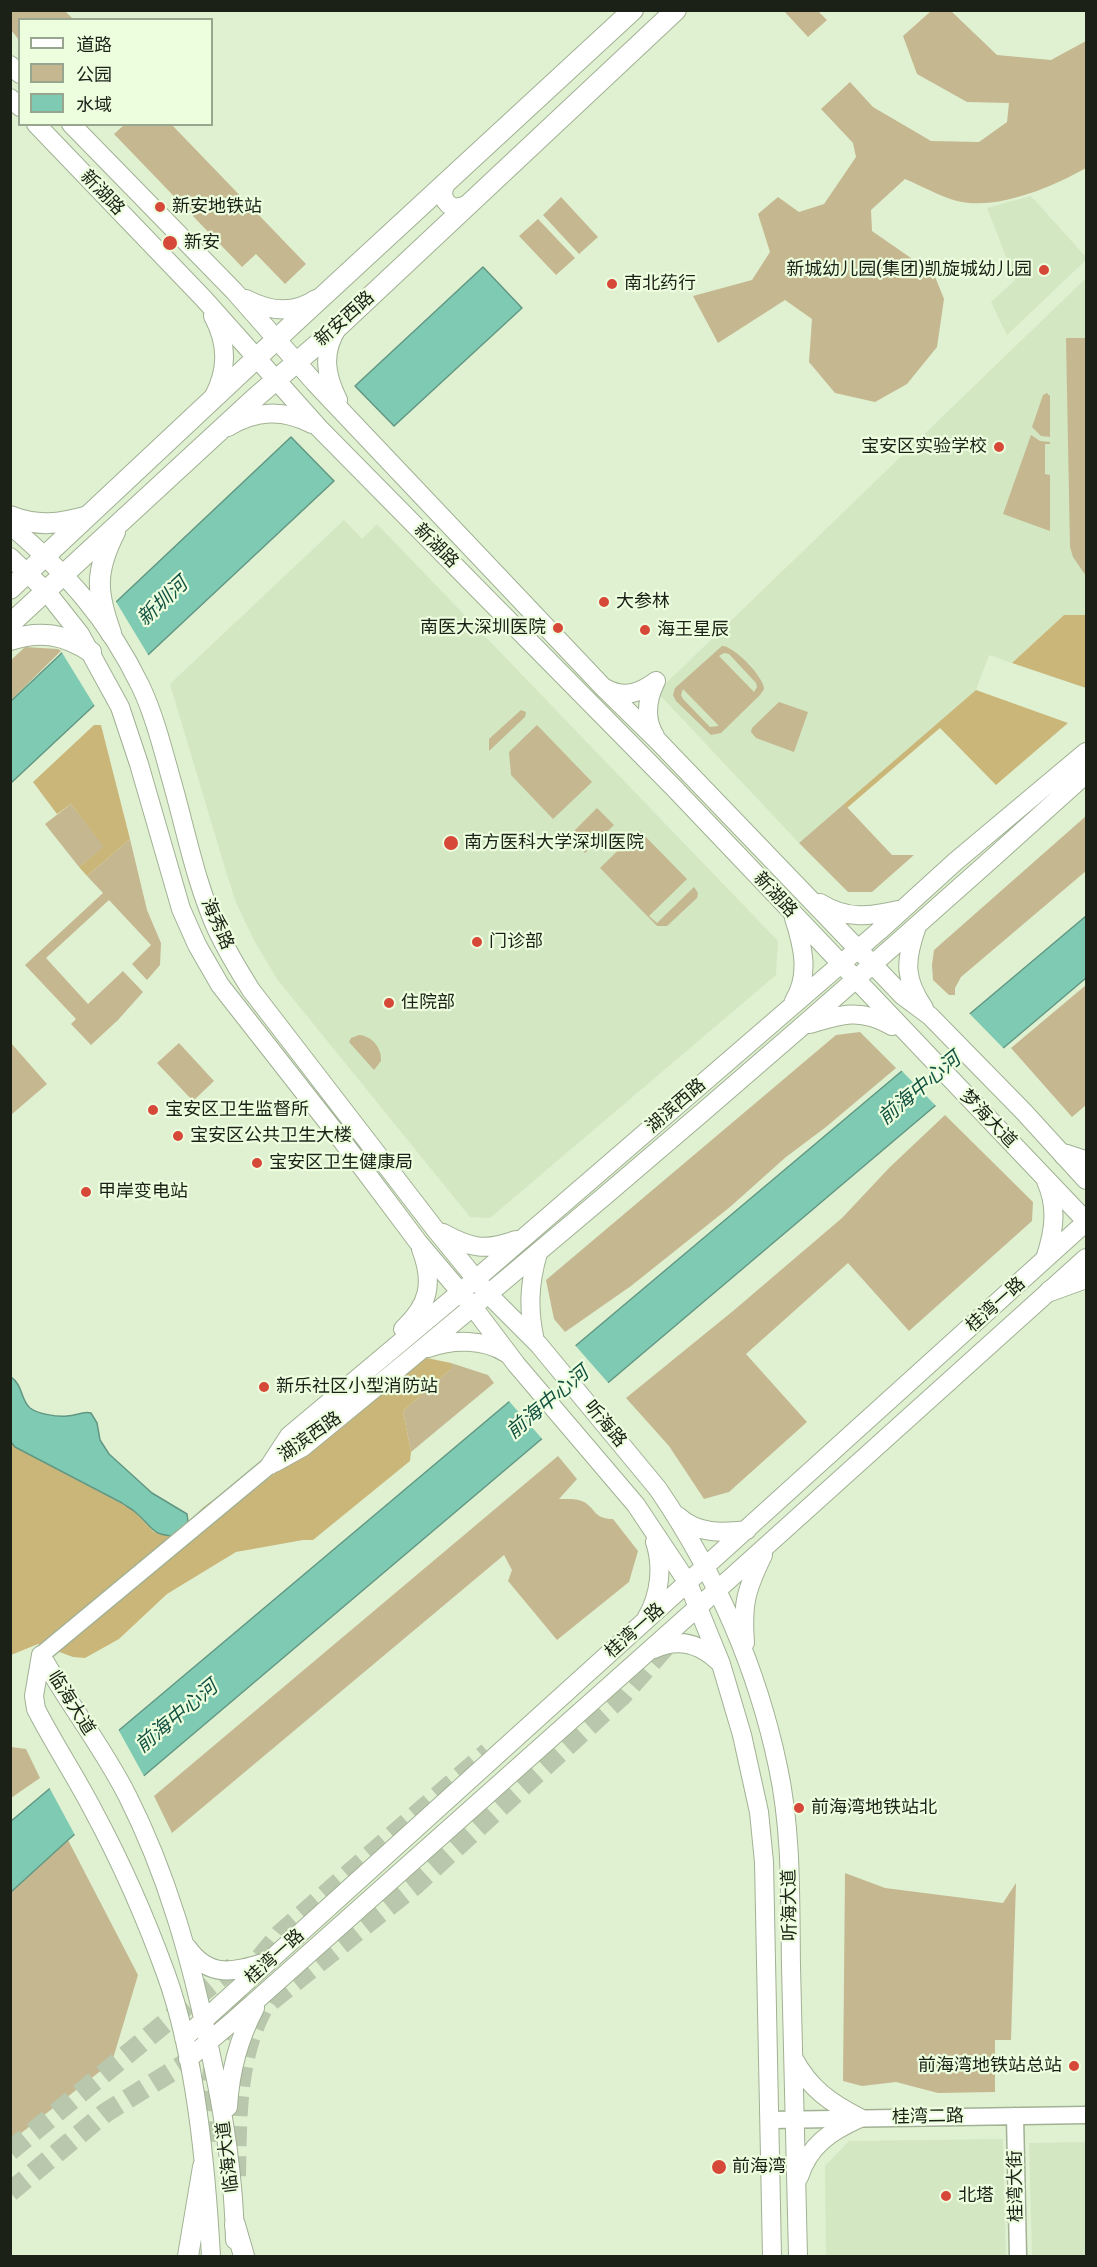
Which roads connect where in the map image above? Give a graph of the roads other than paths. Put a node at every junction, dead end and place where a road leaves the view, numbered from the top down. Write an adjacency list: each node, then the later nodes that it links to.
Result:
1 (633, 10): 5 (main road, 新安西路)
2 (676, 10): 6 (main road, 新安西路)
3 (38, 126): 9 (main road, 新湖路)
4 (73, 126): 8 (main road, 新湖路)
5 (446, 183): 6 (main road); 7 (main road, 新安西路)
6 (468, 205): 10 (main road, 新安西路)
7 (334, 286): 8 (main road); 11 (main road, 新安西路)
8 (234, 291): 11 (main road, 新湖路)
9 (204, 298): 12 (main road, 新湖路); 15 (main road)
10 (340, 325): 13 (main road, 新安西路); 16 (main road)
11 (278, 339): 12 (main road, 新安西路); 13 (main road, 新湖路)
12 (257, 358): 14 (main road, 新湖路); 15 (main road, 新安西路)
13 (297, 362): 14 (main road, 新安西路); 16 (main road, 新湖路)
14 (276, 380): 17 (main road, 新湖路); 18 (main road, 新安西路)
15 (211, 400): 20 (main road, 新安西路)
16 (344, 412): 35 (main road, 新湖路)
17 (319, 428): 18 (main road); 40 (main road, 新湖路)
18 (219, 433): 21 (main road, 新安西路)
19 (10, 516): 20 (main road)
20 (90, 516): 23 (main road, 新安西路)
21 (120, 523): 26 (main road, 新安西路); 29 (main road)
22 (10, 525): 23 (main road)
23 (46, 556): 25 (main road, 新安西路); 26 (main road)
24 (10, 557): 25 (main road)
25 (28, 573): 27 (main road, 新安西路); 28 (main road)
26 (64, 574): 28 (main road, 新安西路); 29 (main road)
27 (10, 589)
28 (46, 591): 30 (main road, 新安西路); 32 (main road)
29 (102, 614): 31 (main road)
30 (10, 624)
31 (111, 633): 57 (main road, 海秀路)
32 (76, 637): 33 (main road); 34 (main road)
33 (10, 640)
34 (91, 652): 59 (main road, 海秀路)
35 (603, 687): 36 (main road, 新湖路); 36 (main road)
36 (658, 741): 39 (main road, 新湖路)
37 (1086, 752): 42 (main road, 湖滨西路)
38 (1086, 774): 44 (main road, 湖滨西路)
39 (762, 848): 40 (main road); 41 (main road, 新湖路)
40 (745, 863): 43 (main road, 新湖路)
41 (806, 894): 42 (main road); 45 (main road, 新湖路)
42 (904, 908): 45 (main road, 湖滨西路)
43 (793, 914): 46 (main road, 新湖路); 49 (main road)
44 (916, 928): 47 (main road, 湖滨西路); 50 (main road)
45 (858, 949): 46 (main road, 湖滨西路); 47 (main road, 新湖路)
46 (840, 964): 48 (main road, 梦海大道); 49 (main road, 湖滨西路)
47 (874, 965): 48 (main road, 湖滨西路); 50 (main road, 梦海大道)
48 (856, 981): 51 (main road, 湖滨西路); 52 (main road, 梦海大道)
49 (784, 1012): 61 (main road, 湖滨西路)
50 (930, 1016): 53 (main road, 梦海大道)
51 (804, 1026): 52 (main road); 63 (main road, 湖滨西路)
52 (909, 1037): 55 (main road, 梦海大道)
53 (1065, 1155): 54 (highway); 56 (main road, 梦海大道)
54 (1086, 1162)
55 (1043, 1174): 58 (main road, 梦海大道); 65 (main road)
56 (1086, 1180)
57 (423, 1213): 59 (main road); 60 (main road, 海秀路)
58 (1086, 1222): 65 (main road, 桂湾一路)
59 (405, 1224): 62 (main road, 海秀路)
60 (435, 1229): 61 (main road); 67 (main road, 海秀路)
61 (524, 1238): 67 (main road, 湖滨西路)
62 (418, 1242): 69 (main road, 海秀路); 75 (main road)
63 (538, 1253): 70 (main road, 湖滨西路); 72 (main road)
64 (1086, 1258): 68 (main road, 桂湾一路)
65 (1045, 1260): 79 (main road, 桂湾一路)
66 (1086, 1278): 68 (main road)
67 (476, 1279): 69 (main road, 湖滨西路); 70 (main road, 海秀路)
68 (1050, 1291): 80 (main road, 桂湾一路)
69 (461, 1292): 71 (main road, 海秀路); 75 (main road, 湖滨西路)
70 (488, 1294): 71 (main road, 湖滨西路); 72 (main road, 听海路)
71 (473, 1307): 73 (main road, 湖滨西路); 74 (main road, 听海路)
72 (537, 1343): 77 (main road, 听海路, bridge)
73 (421, 1350): 74 (main road); 76 (main road, 湖滨西路)
74 (513, 1360): 78 (main road, 听海路)
75 (359, 1379): 76 (main road, 湖滨西路)
76 (270, 1465): 87 (street, 湖滨西路)
77 (673, 1510): 79 (main road); 81 (main road, 听海路)
78 (651, 1529): 82 (main road, 听海路); 85 (main road)
79 (747, 1530): 81 (main road, 桂湾一路)
80 (768, 1545): 83 (main road, 桂湾一路); 89 (main road)
81 (706, 1567): 82 (main road, 桂湾一路); 83 (main road, 听海大道)
82 (688, 1583): 84 (main road, 听海大道); 85 (main road, 桂湾一路)
83 (718, 1590): 84 (main road, 桂湾一路); 89 (main road, 听海大道)
84 (698, 1607): 86 (main road, 桂湾一路); 88 (main road, 听海大道)
85 (644, 1623): 91 (main road, 桂湾一路)
86 (649, 1651): 88 (main road); 92 (main road, 桂湾一路)
87 (41, 1655): 90 (main road, 临海大道); 94 (main road, 临海大道)
88 (720, 1663): 101 (main road, 听海大道)
89 (747, 1663): 96 (main road, 听海大道)
90 (184, 1942): 91 (main road); 93 (main road, 临海大道)
91 (271, 1960): 93 (main road, 桂湾一路)
92 (260, 1997): 95 (main road, 桂湾一路); 103 (main road)
93 (204, 2021): 94 (main road, 桂湾一路); 95 (main road, 临海大道)
94 (184, 2038): 97 (main road, 临海大道)
95 (208, 2042): 97 (main road, 桂湾一路); 103 (main road, 临海大道)
96 (794, 2058): 100 (main road); 102 (main road, 听海大道)
97 (188, 2059): 104 (main road, 临海大道)
98 (1086, 2115): 99 (street, 桂湾二路)
99 (1015, 2116): 100 (street, 桂湾二路); 113 (street, 桂湾大街)
100 (860, 2118): 102 (street, 桂湾二路); 105 (main road)
101 (770, 2120): 102 (street, 桂湾二路); 111 (main road, 听海大道)
102 (795, 2120): 105 (main road, 听海大道)
103 (226, 2136): 106 (main road, 临海大道)
104 (203, 2167): 107 (main road); 108 (main road, 临海大道)
105 (796, 2190): 112 (main road, 听海大道)
106 (235, 2225): 109 (main road, 临海大道); 110 (main road)
107 (188, 2256)
108 (211, 2256)
109 (236, 2256)
110 (244, 2256)
111 (772, 2256)
112 (798, 2256)
113 (1018, 2256)

